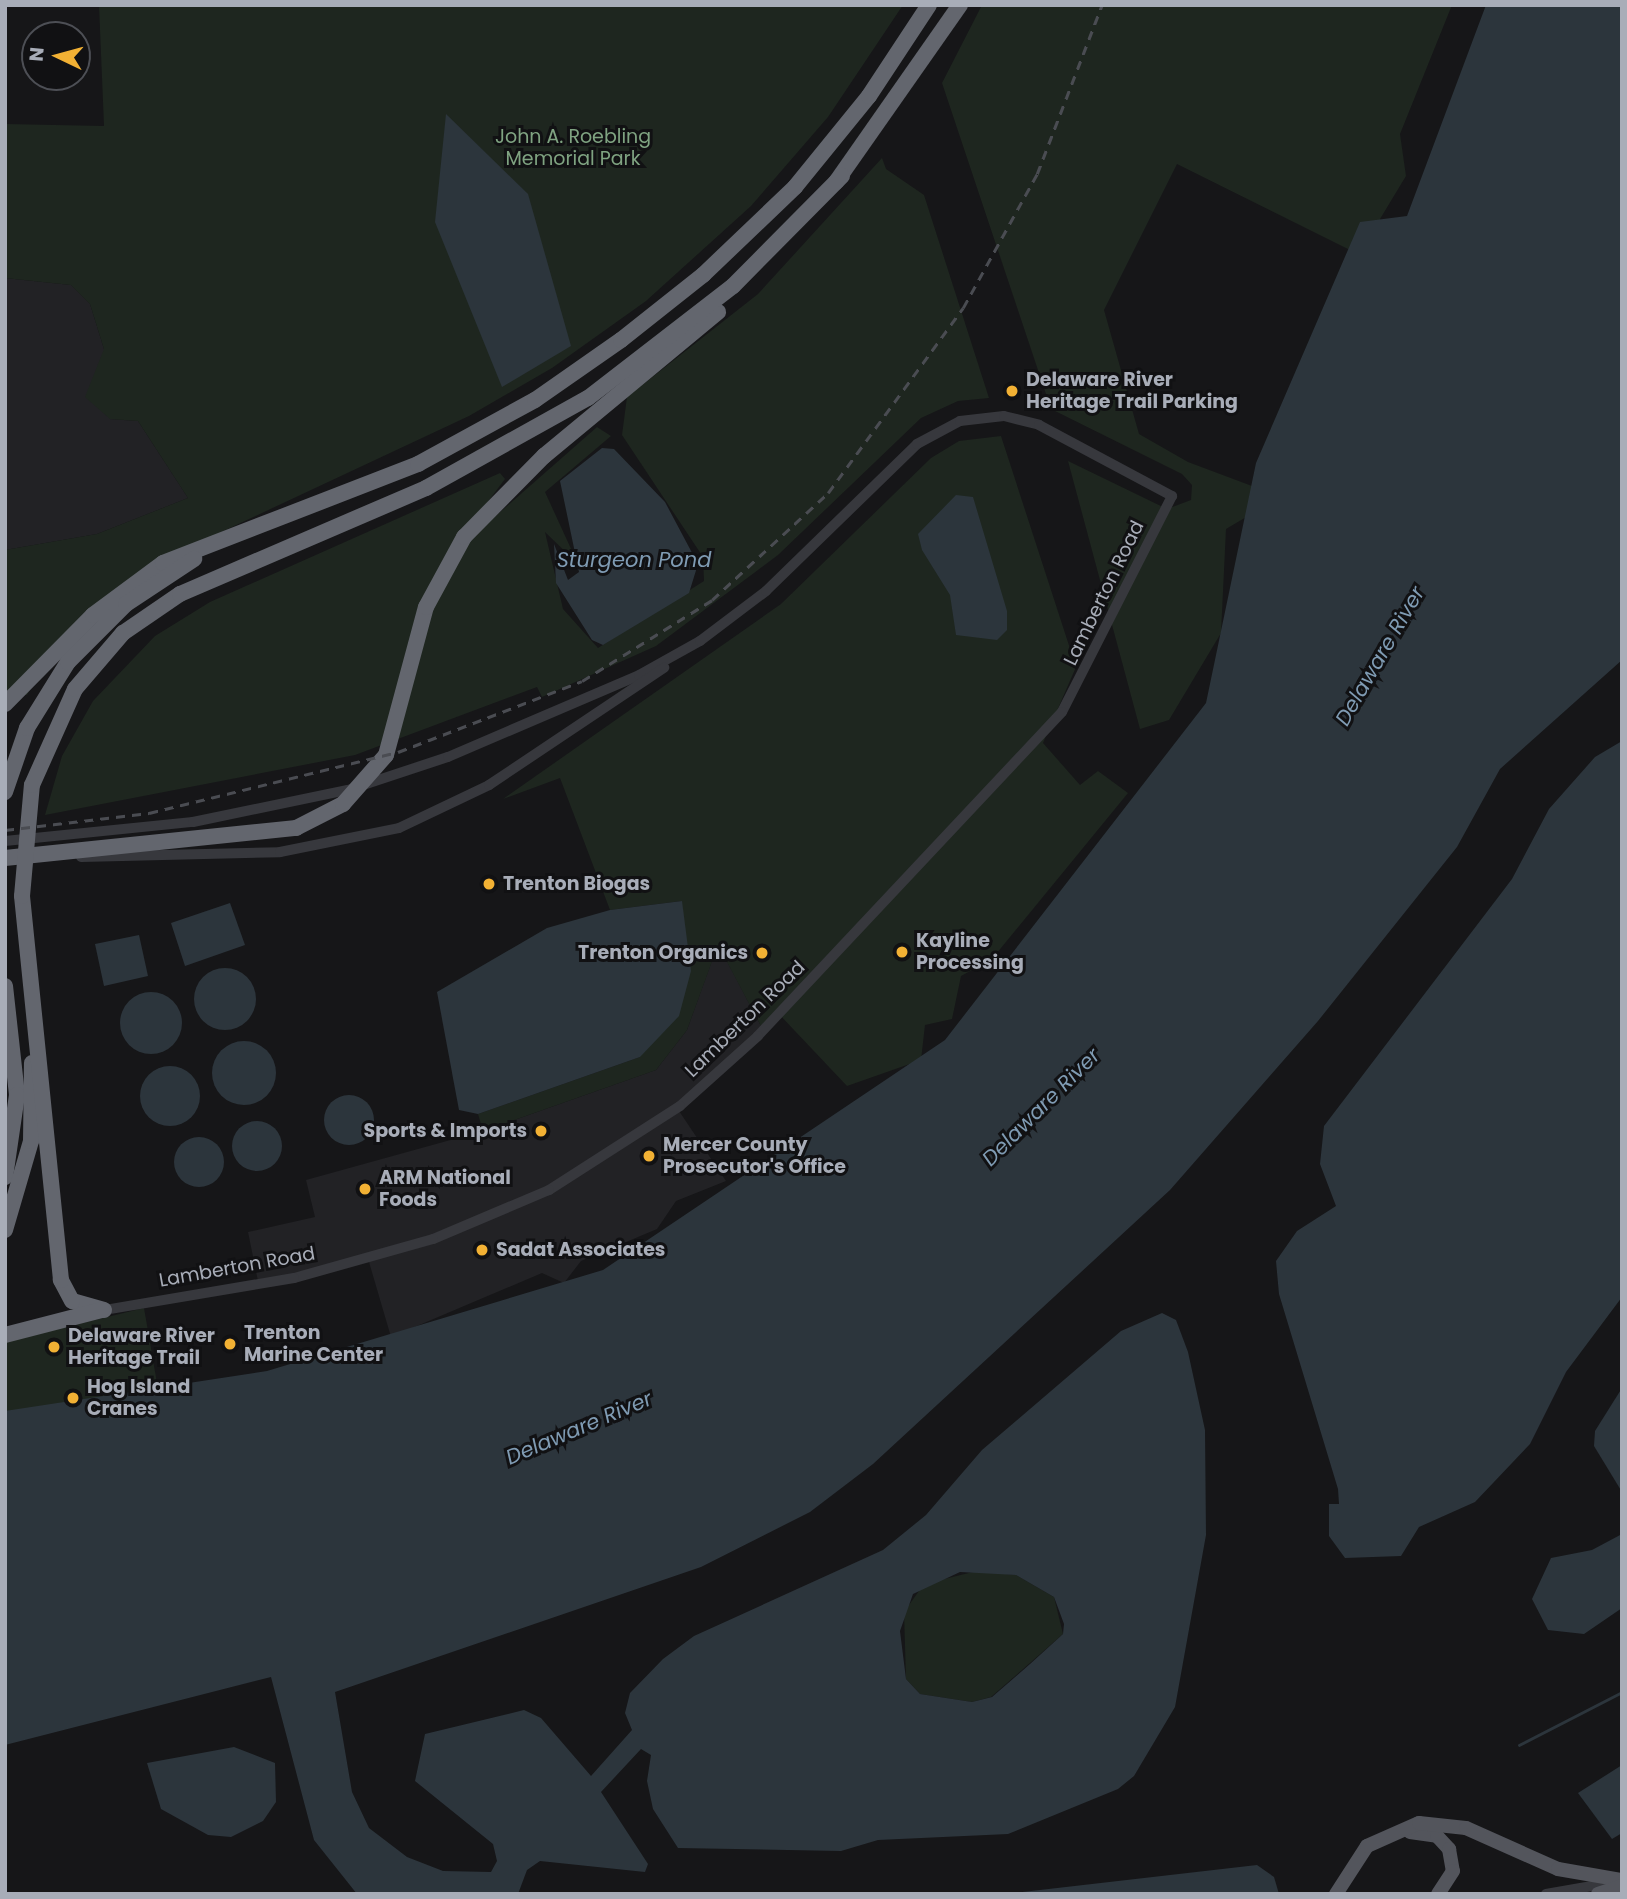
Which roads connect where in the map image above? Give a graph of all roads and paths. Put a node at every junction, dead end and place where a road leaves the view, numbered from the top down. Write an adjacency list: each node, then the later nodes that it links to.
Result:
1 (929, 5): 4 (highway)
2 (960, 5): 3 (highway)
3 (842, 176): 9 (highway); 12 (highway)
4 (292, 514): 6 (highway); 7 (highway)
5 (682, 653): 8 (street); 9 (street); 15 (street, Lamberton Road)
6 (5, 704)
7 (6, 789)
8 (5, 841)
9 (30, 858): 10 (highway)
10 (6, 859)
11 (5, 986): 13 (highway)
12 (33, 1018): 14 (highway); 15 (highway)
13 (5, 1177)
14 (5, 1230)
15 (104, 1310): 16 (highway)
16 (5, 1335)
17 (1622, 1882): 18 (main road); 21 (street); 22 (main road)
18 (1336, 1894)
19 (1343, 1894): 20 (main road)
20 (1438, 1894)
21 (1546, 1894)
22 (1598, 1894)

